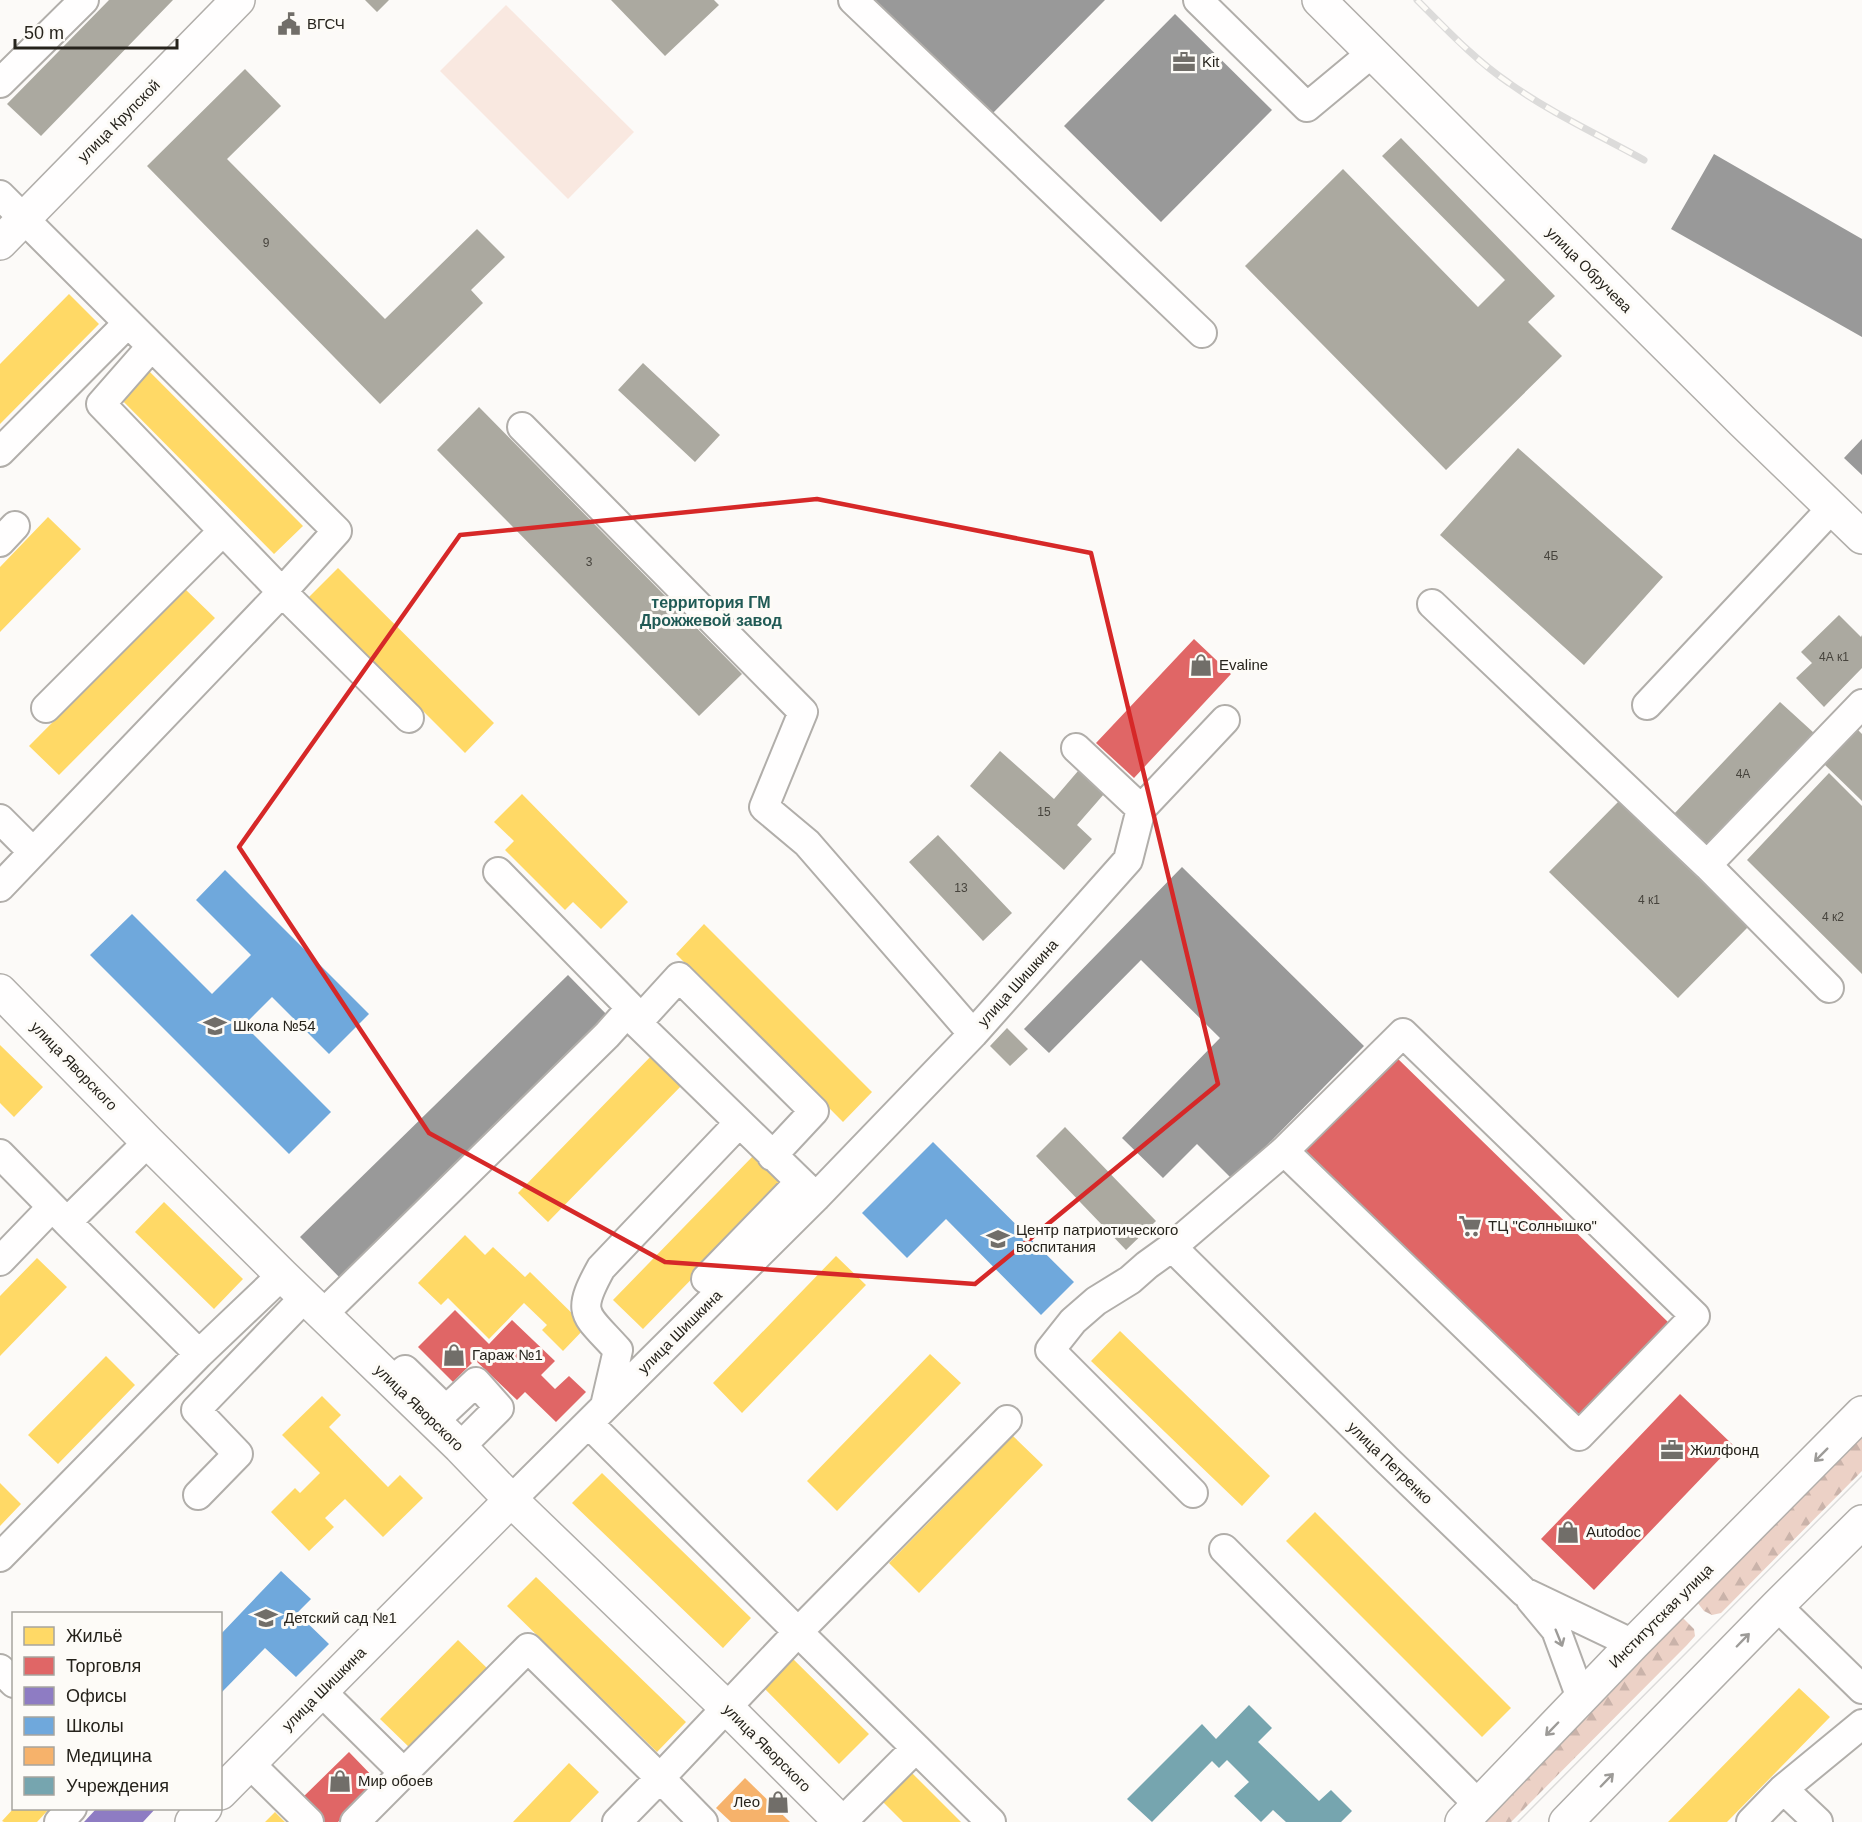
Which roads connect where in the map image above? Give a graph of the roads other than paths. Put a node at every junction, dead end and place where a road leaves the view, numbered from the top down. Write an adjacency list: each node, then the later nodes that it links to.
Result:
1 (84, 0): 7 (street)
2 (238, 0): 9 (main road, улица Крупской)
3 (854, 0): 12 (street)
4 (1198, 0): 6 (street)
5 (1319, 0): 6 (main road, улица Обручева)
6 (1372, 53): 16 (main road, улица Обручева)
7 (0, 83)
8 (0, 195): 9 (street)
9 (23, 218): 10 (main road, улица Крупской); 11 (street)
10 (0, 243)
11 (129, 323): 13 (street); 15 (street)
12 (1202, 333)
13 (151, 347): 17 (street); 19 (street)
14 (522, 427): 36 (street)
15 (0, 452)
16 (1832, 508): 18 (main road, улица Обручева); 21 (street)
17 (223, 531): 19 (street); 22 (street)
18 (1862, 537)
19 (282, 592): 24 (street); 29 (street)
20 (1432, 604): 30 (street)
21 (1647, 705)
22 (46, 708)
23 (1860, 709): 30 (street)
24 (409, 718)
25 (1225, 720): 27 (street)
26 (1076, 748): 27 (street)
27 (1141, 809): 36 (street, улица Шишкина)
28 (0, 819): 29 (street)
29 (33, 852): 32 (street)
30 (1707, 865): 33 (street)
31 (498, 872): 35 (street)
32 (0, 887)
33 (1829, 988)
34 (0, 991): 38 (main road, улица Яворского)
35 (634, 1016): 37 (street); 41 (street); 47 (street)
36 (973, 1034): 42 (street, улица Шишкина)
37 (739, 1123): 41 (street); 48 (street)
38 (148, 1142): 43 (street); 46 (main road, улица Яворского)
39 (1284, 1151): 39 (street); 44 (street)
40 (0, 1154): 43 (street)
41 (772, 1156): 42 (street)
42 (808, 1189): 48 (street); 52 (street, улица Шишкина)
43 (60, 1214): 45 (street); 49 (street)
44 (1172, 1247): 55 (street); 61 (street, улица Петренко)
45 (0, 1261)
46 (282, 1275): 47 (main road, улица Яворского); 49 (street)
47 (314, 1306): 50 (main road, улица Яворского); 56 (street)
48 (618, 1350): 52 (street)
49 (199, 1354): 60 (street)
50 (392, 1381): 54 (main road, улица Яворского); 54 (street)
51 (1862, 1413): 64 (main road, Институтская улица, one-way to 64)
52 (597, 1415): 57 (street, улица Шишкина); 63 (street)
53 (1007, 1420): 63 (street)
54 (460, 1447): 57 (main road, улица Яворского)
55 (1193, 1494)
56 (198, 1495)
57 (511, 1500): 68 (main road, улица Шишкина); 70 (main road, улица Яворского)
58 (1862, 1522): 62 (main road)
59 (1224, 1549): 81 (street)
60 (0, 1557)
61 (1524, 1592): 64 (street, улица Петренко); 69 (street, one-way to 69)
62 (1777, 1605): 67 (street); 82 (main road, one-way to 62)
63 (798, 1632): 70 (street); 72 (street)
64 (1633, 1644): 69 (main road, Институтская улица)
65 (0, 1669): 66 (street)
66 (12, 1681)
67 (1862, 1689)
68 (322, 1692): 73 (main road, улица Шишкина); 74 (street)
69 (1581, 1698): 81 (main road, Институтская улица, one-way to 81)
70 (727, 1708): 75 (street); 89 (main road, улица Яворского)
71 (1862, 1724): 76 (street)
72 (916, 1749): 89 (street); 90 (street)
73 (249, 1763): 77 (main road, улица Шишкина); 85 (street)
74 (404, 1773): 75 (street); 86 (street)
75 (660, 1778): 87 (street); 88 (street)
76 (1783, 1789): 91 (street); 92 (street)
77 (222, 1791)
78 (71, 1810): 83 (street)
79 (179, 1810): 84 (street)
80 (204, 1810): 84 (main road)
81 (1470, 1814)
82 (1577, 1818)
83 (59, 1822)
84 (192, 1822)
85 (309, 1822)
86 (355, 1822)
87 (617, 1822)
88 (703, 1822)
89 (841, 1822)
90 (990, 1822)
91 (1751, 1822)
92 (1818, 1822)

